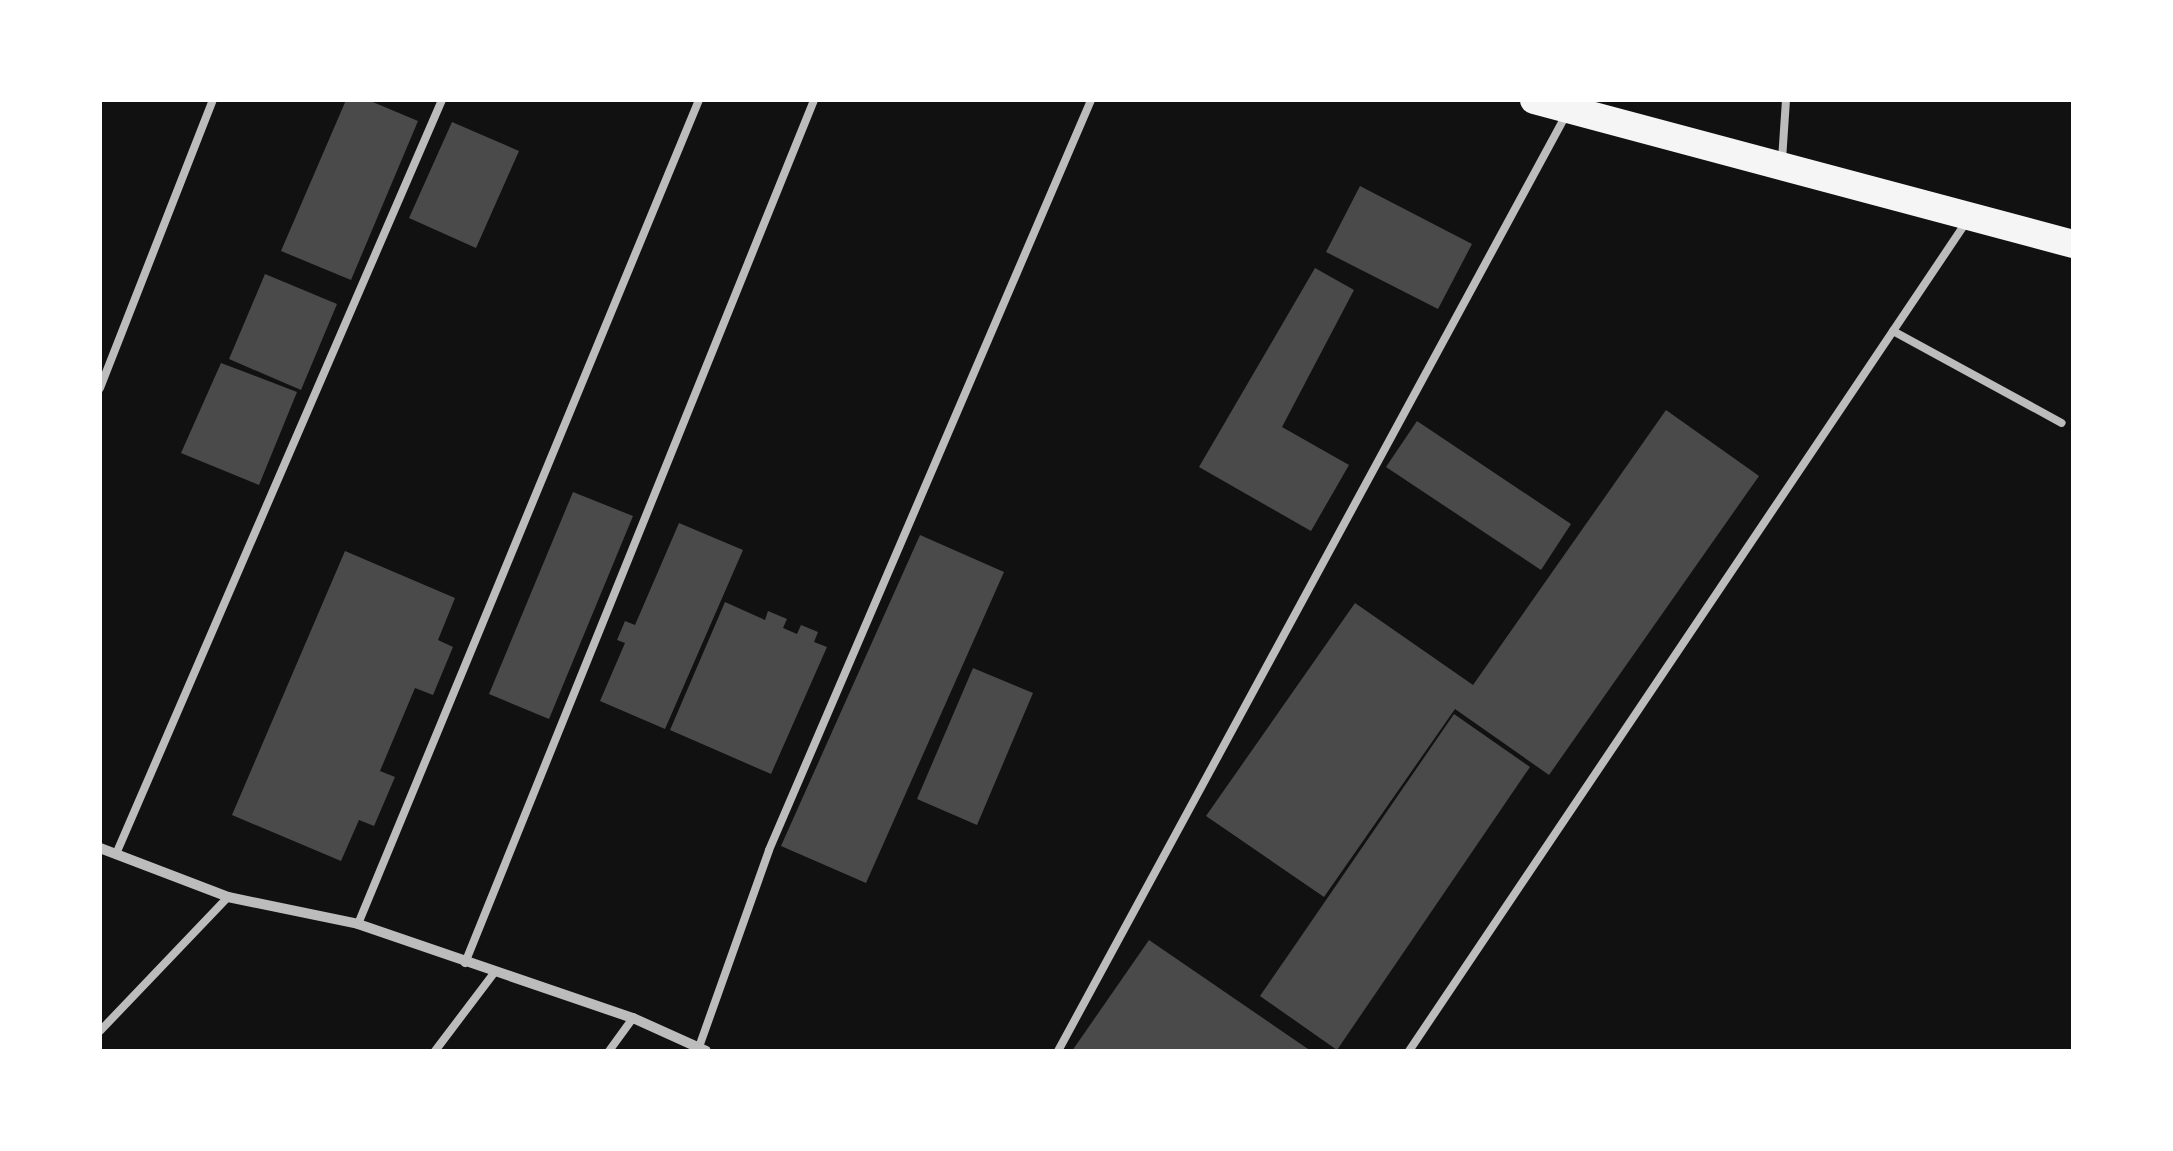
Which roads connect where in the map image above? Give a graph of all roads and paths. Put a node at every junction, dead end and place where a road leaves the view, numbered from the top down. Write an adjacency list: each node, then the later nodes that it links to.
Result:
1 (213, 100): 13 (lane)
2 (442, 100): 16 (lane)
3 (699, 100): 18 (lane)
4 (814, 100): 19 (lane)
5 (1091, 100): 23 (lane)
6 (1534, 100): 8 (highway)
7 (1786, 100): 9 (lane)
8 (1569, 109): 9 (highway); 26 (lane)
9 (1782, 166): 10 (highway)
10 (1970, 216): 11 (highway); 12 (lane)
11 (2073, 244)
12 (1892, 331): 14 (lane); 27 (lane)
13 (100, 388)
14 (2062, 423)
15 (100, 848): 16 (street)
16 (116, 854): 17 (street)
17 (228, 896): 18 (street); 22 (lane)
18 (358, 924): 19 (street)
19 (465, 963): 20 (street)
20 (494, 973): 21 (street); 24 (lane)
21 (633, 1018): 23 (street); 25 (lane)
22 (100, 1031)
23 (703, 1049)
24 (436, 1051)
25 (609, 1051)
26 (1058, 1051)
27 (1409, 1051)

